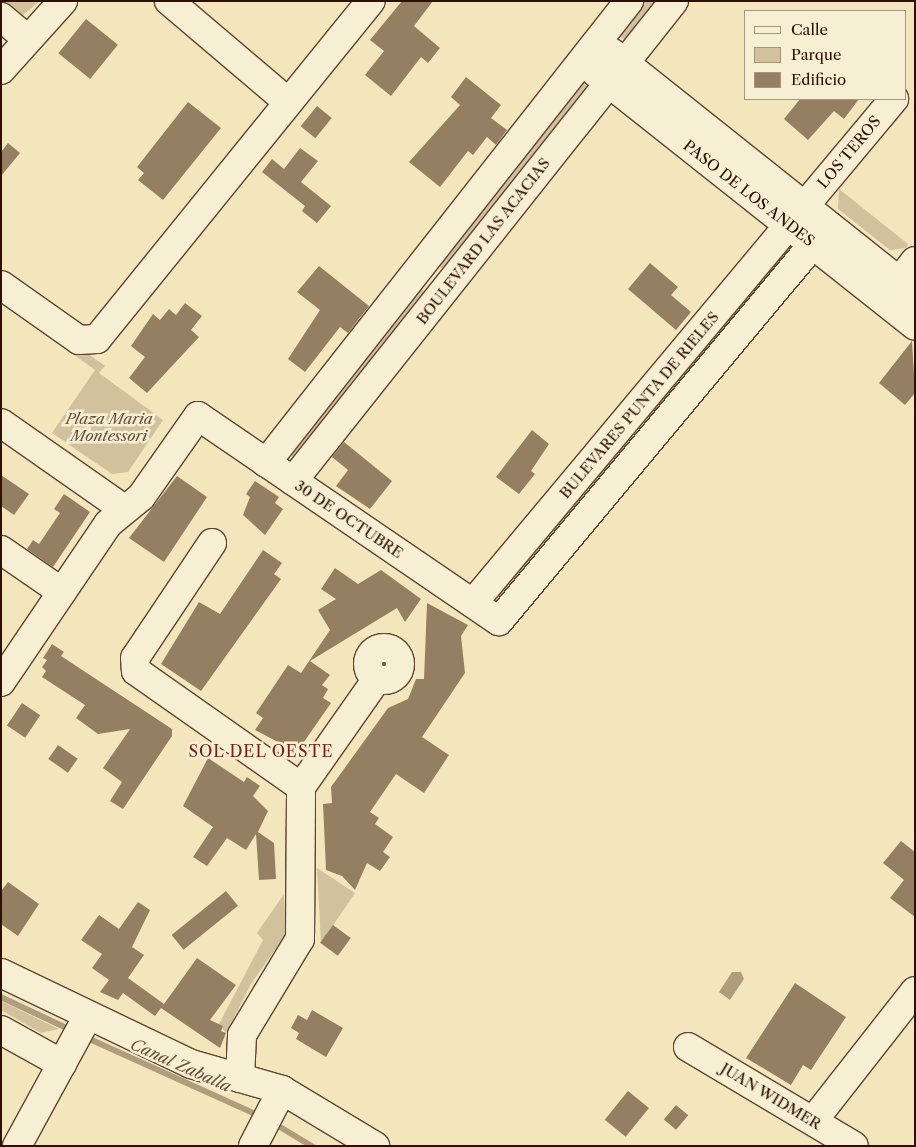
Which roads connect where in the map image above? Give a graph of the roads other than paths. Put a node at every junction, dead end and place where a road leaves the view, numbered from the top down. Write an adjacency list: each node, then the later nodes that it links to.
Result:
1 (63, 1): 7 (street)
2 (169, 1): 12 (street)
3 (371, 1): 12 (street)
4 (629, 1): 8 (street)
5 (674, 1): 10 (street, BOULEVARD LAS ACACIAS)
6 (1, 17): 7 (street)
7 (28, 40): 9 (street)
8 (590, 51): 10 (street, PASO DE LOS ANDES); 15 (street)
9 (1, 70)
10 (617, 73): 13 (street, PASO DE LOS ANDES); 18 (street, BOULEVARD LAS ACACIAS)
11 (893, 100): 13 (street, LOS TEROS)
12 (287, 101): 16 (street)
13 (797, 215): 14 (street, PASO DE LOS ANDES); 20 (street, BULEVARES PUNTA DE RIELES)
14 (821, 235): 17 (street, PASO DE LOS ANDES); 22 (street, BULEVARES PUNTA DE RIELES)
15 (420, 268): 18 (street); 23 (street)
16 (1, 284)
17 (903, 284): 19 (street, PASO DE LOS ANDES)
18 (446, 287): 24 (street, BOULEVARD LAS ACACIAS)
19 (915, 326)
20 (625, 421): 22 (street); 29 (street, BULEVARES PUNTA DE RIELES)
21 (1, 424): 25 (street)
22 (651, 440): 30 (street, BULEVARES PUNTA DE RIELES)
23 (266, 463): 24 (street, 30 DE OCTUBRE); 25 (street, 30 DE OCTUBRE)
24 (293, 481): 29 (street, 30 DE OCTUBRE)
25 (124, 509): 28 (street)
26 (212, 543): 33 (street)
27 (1, 550): 28 (street)
28 (62, 592): 32 (street)
29 (473, 604): 30 (street, 30 DE OCTUBRE)
30 (499, 622)
31 (377, 679): 33 (street)
32 (1, 682)
33 (302, 787): 40 (street)
34 (1, 973): 36 (street)
35 (915, 991): 42 (street)
36 (88, 1016): 39 (street); 40 (street)
37 (1, 1030): 39 (street)
38 (688, 1046): 42 (street, JUAN WIDMER)
39 (62, 1064): 43 (street)
40 (240, 1078): 41 (street)
41 (282, 1090): 44 (street); 45 (street)
42 (812, 1121): 46 (street, JUAN WIDMER)
43 (17, 1146)
44 (253, 1146)
45 (375, 1146)
46 (854, 1146)

